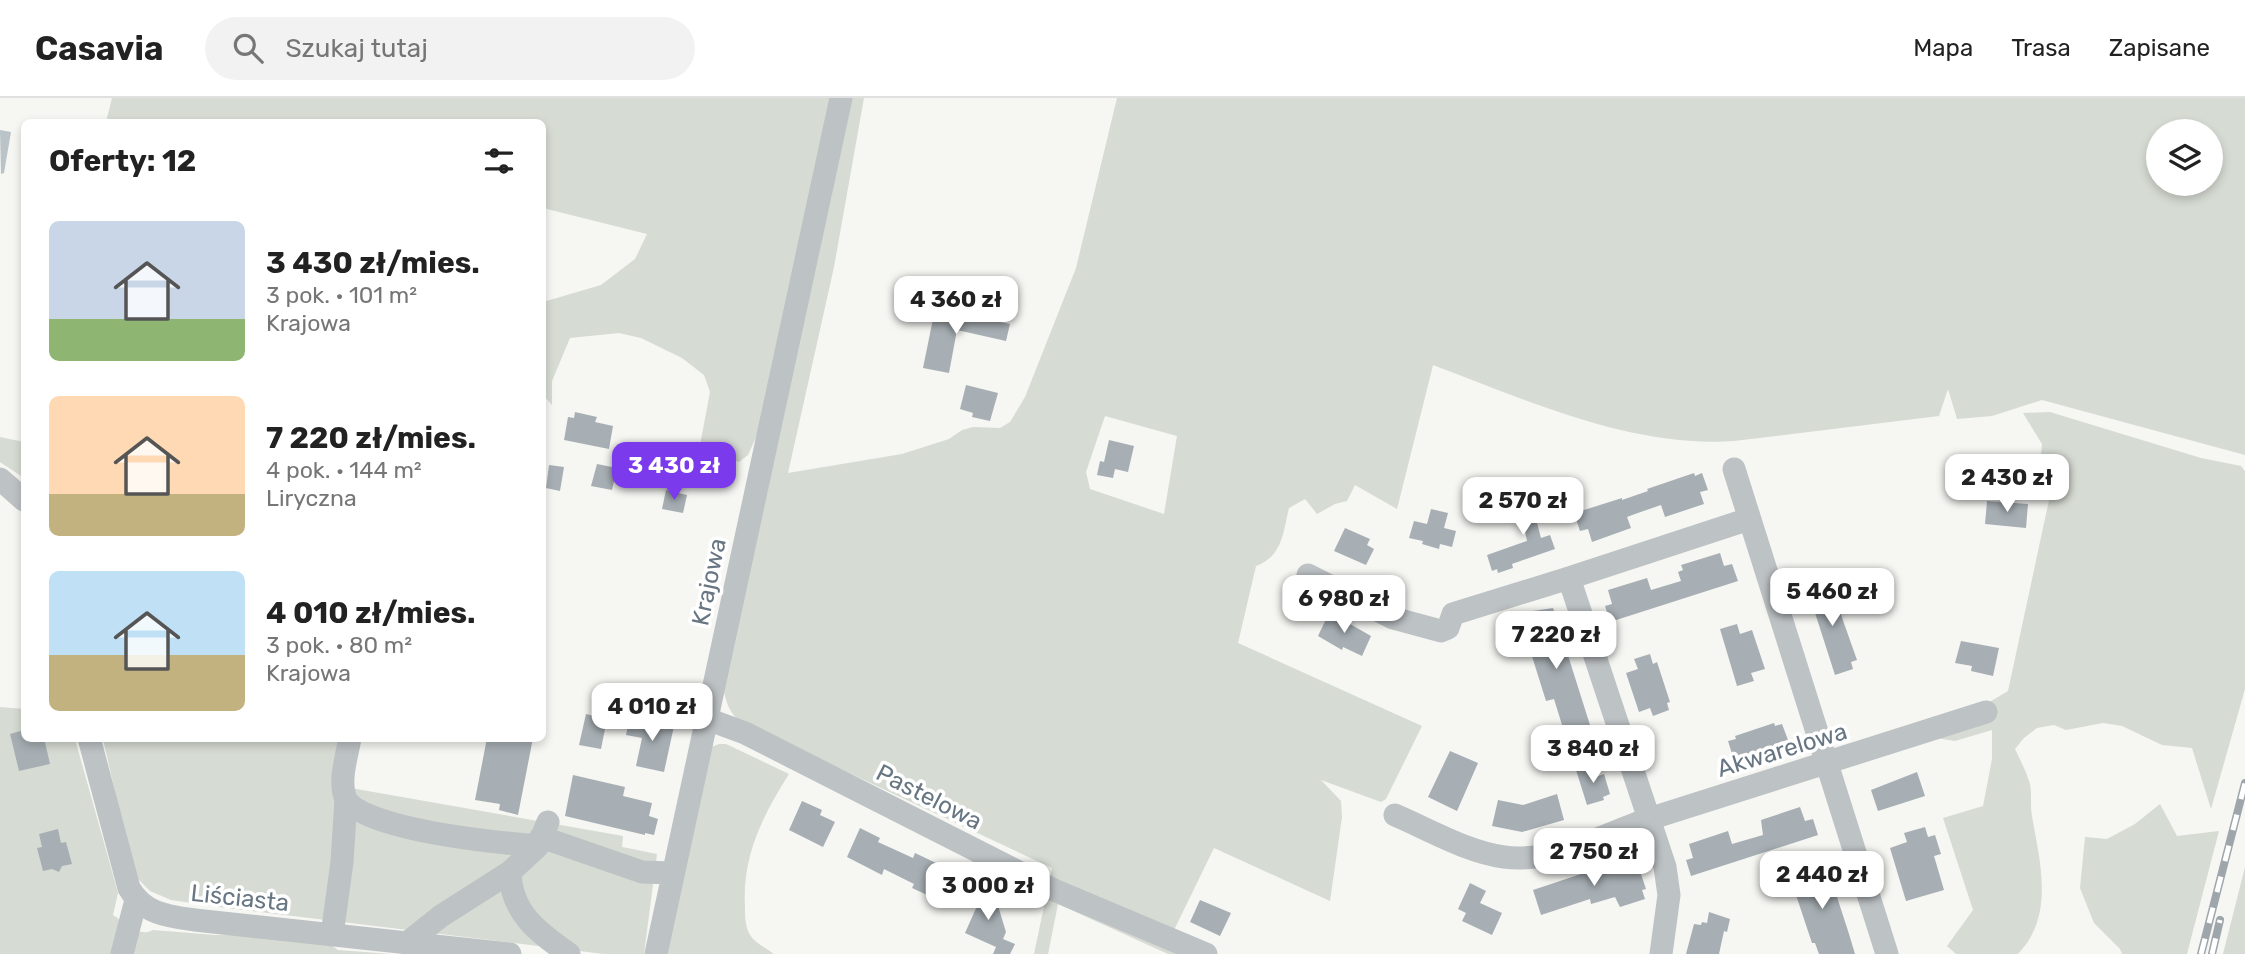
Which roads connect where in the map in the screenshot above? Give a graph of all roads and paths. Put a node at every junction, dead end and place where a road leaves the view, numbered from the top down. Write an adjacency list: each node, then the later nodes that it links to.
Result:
1 (841, 98): 9 (street, Krajowa)
2 (1734, 468): 5 (street)
3 (0, 478): 4 (street)
4 (21, 497)
5 (1749, 519): 7 (street); 12 (street)
6 (1308, 575): 7 (street)
7 (1569, 578): 15 (street)
8 (1986, 712): 12 (street, Akwarelowa)
9 (706, 719): 18 (street, Krajowa); 26 (street, Pastelowa)
10 (90, 742): 19 (street)
11 (348, 742): 13 (street)
12 (1827, 764): 15 (street, Akwarelowa); 28 (street)
13 (345, 799): 16 (street); 20 (street)
14 (1395, 815): 15 (street, Akwarelowa)
15 (1649, 819): 27 (street)
16 (542, 835): 17 (street); 18 (street)
17 (510, 872): 21 (street); 24 (street)
18 (673, 873): 25 (street, Krajowa)
19 (136, 900): 20 (street, Liściasta); 22 (street)
20 (332, 935): 21 (street, Liściasta)
21 (407, 943): 23 (street, Liściasta)
22 (122, 954)
23 (510, 954)
24 (569, 954)
25 (656, 954)
26 (1206, 954)
27 (1661, 954)
28 (1888, 954)

